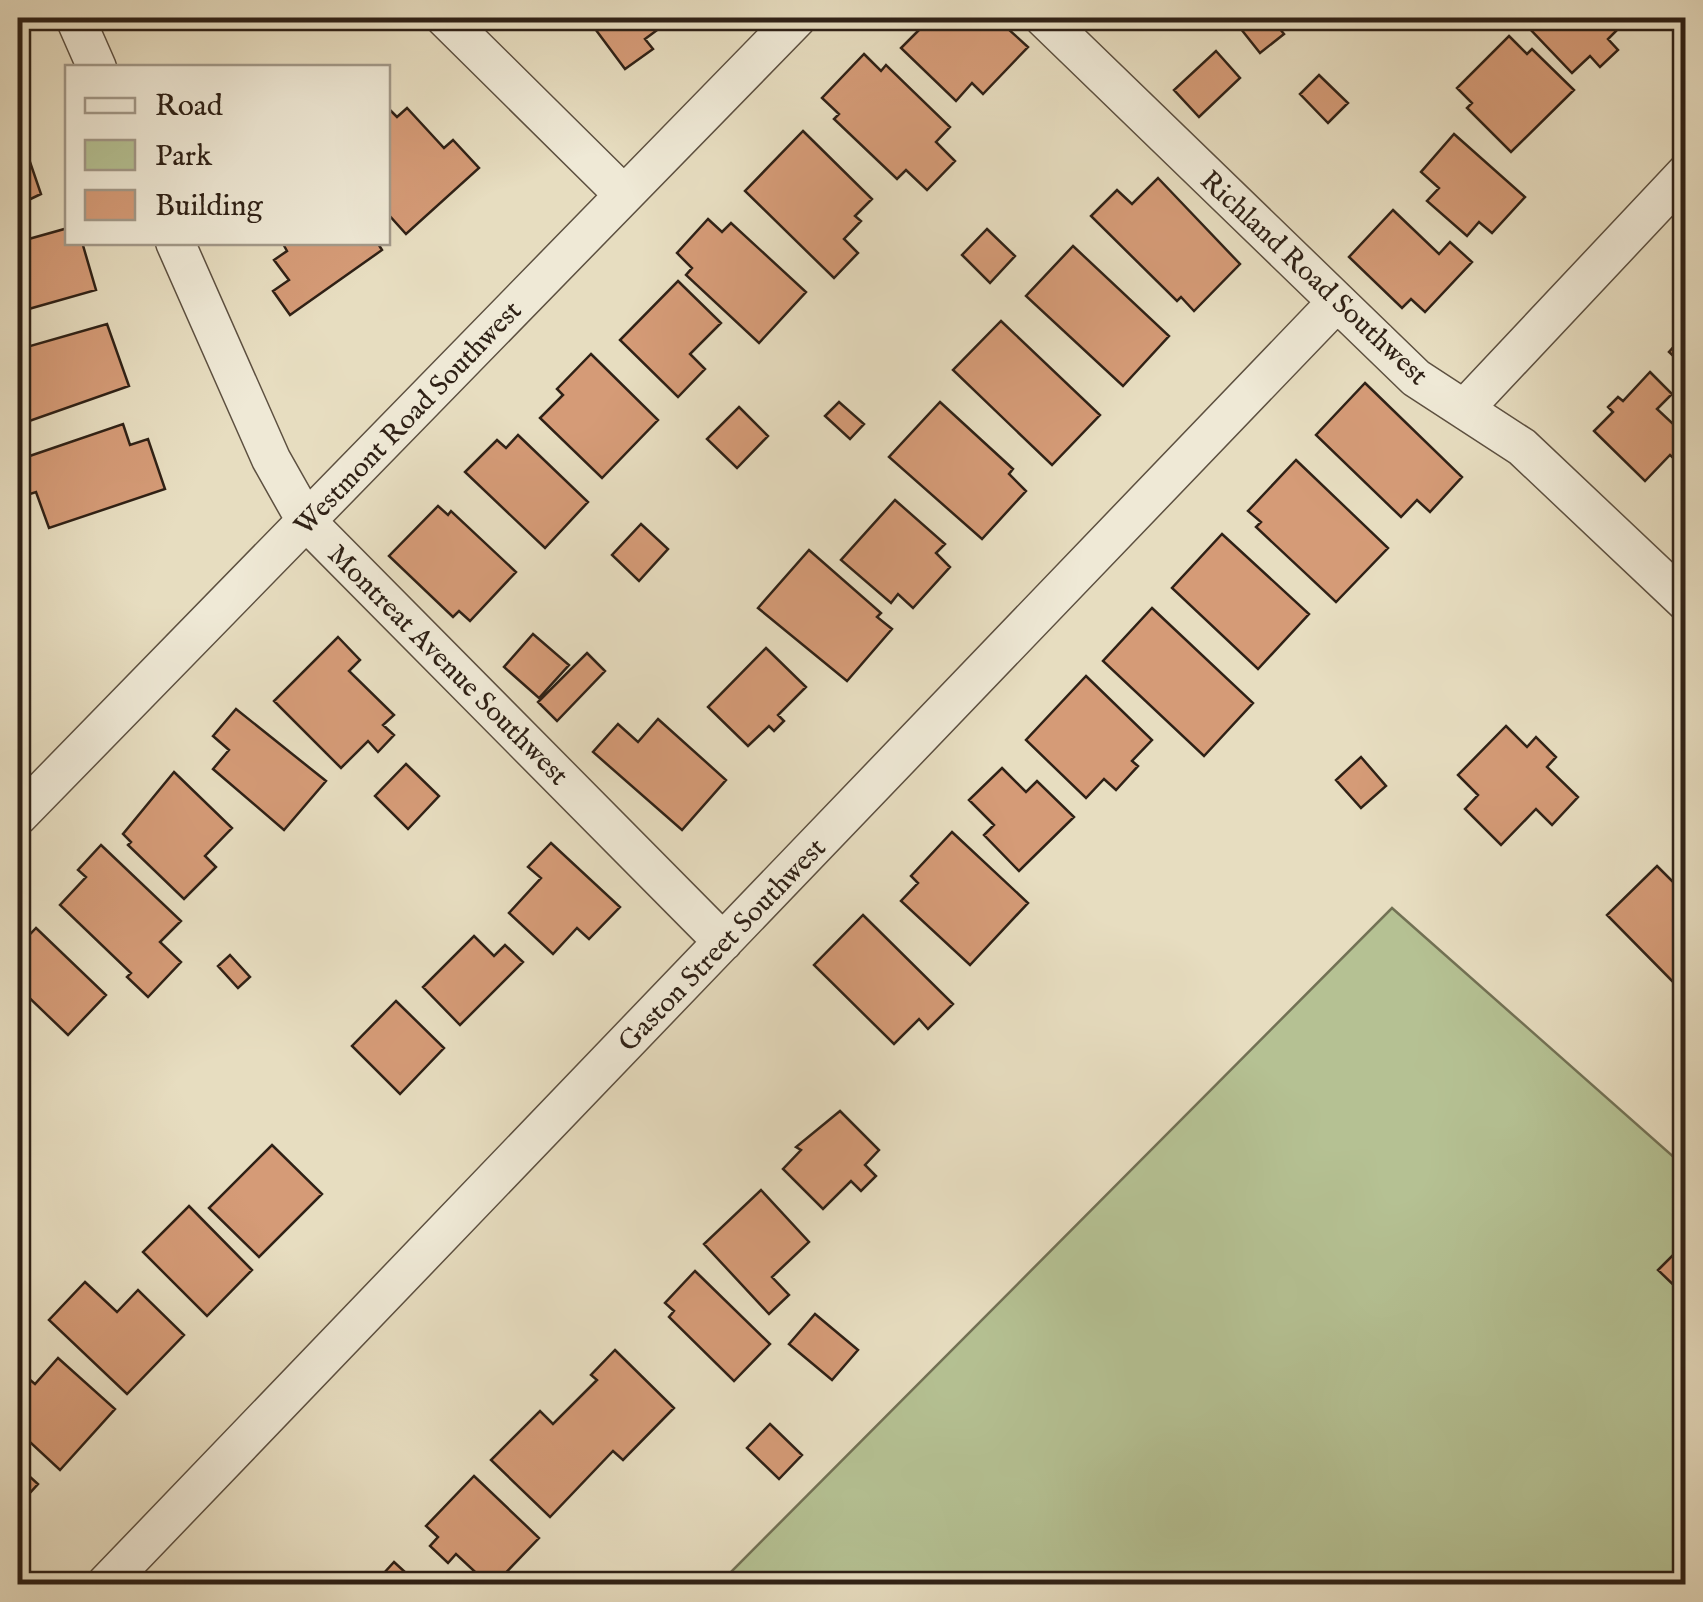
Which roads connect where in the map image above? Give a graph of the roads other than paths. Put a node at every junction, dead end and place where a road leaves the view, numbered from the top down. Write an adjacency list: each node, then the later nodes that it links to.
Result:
1 (75, 18): 5 (street)
2 (445, 18): 7 (street)
3 (797, 18): 7 (street, Westmont Road Southwest)
4 (1044, 18): 9 (street, Richland Road Southwest)
5 (96, 65)
6 (1686, 173): 10 (street)
7 (624, 195): 11 (street, Westmont Road Southwest)
8 (176, 245): 11 (street, Montreat Avenue Southwest)
9 (1336, 303): 10 (street, Richland Road Southwest); 14 (street, Gaston Street Southwest)
10 (1465, 408): 12 (street, Richland Road Southwest)
11 (306, 520): 13 (street, Westmont Road Southwest); 14 (street, Montreat Avenue Southwest)
12 (1686, 602)
13 (18, 816)
14 (723, 942): 15 (street, Gaston Street Southwest)
15 (106, 1584)

